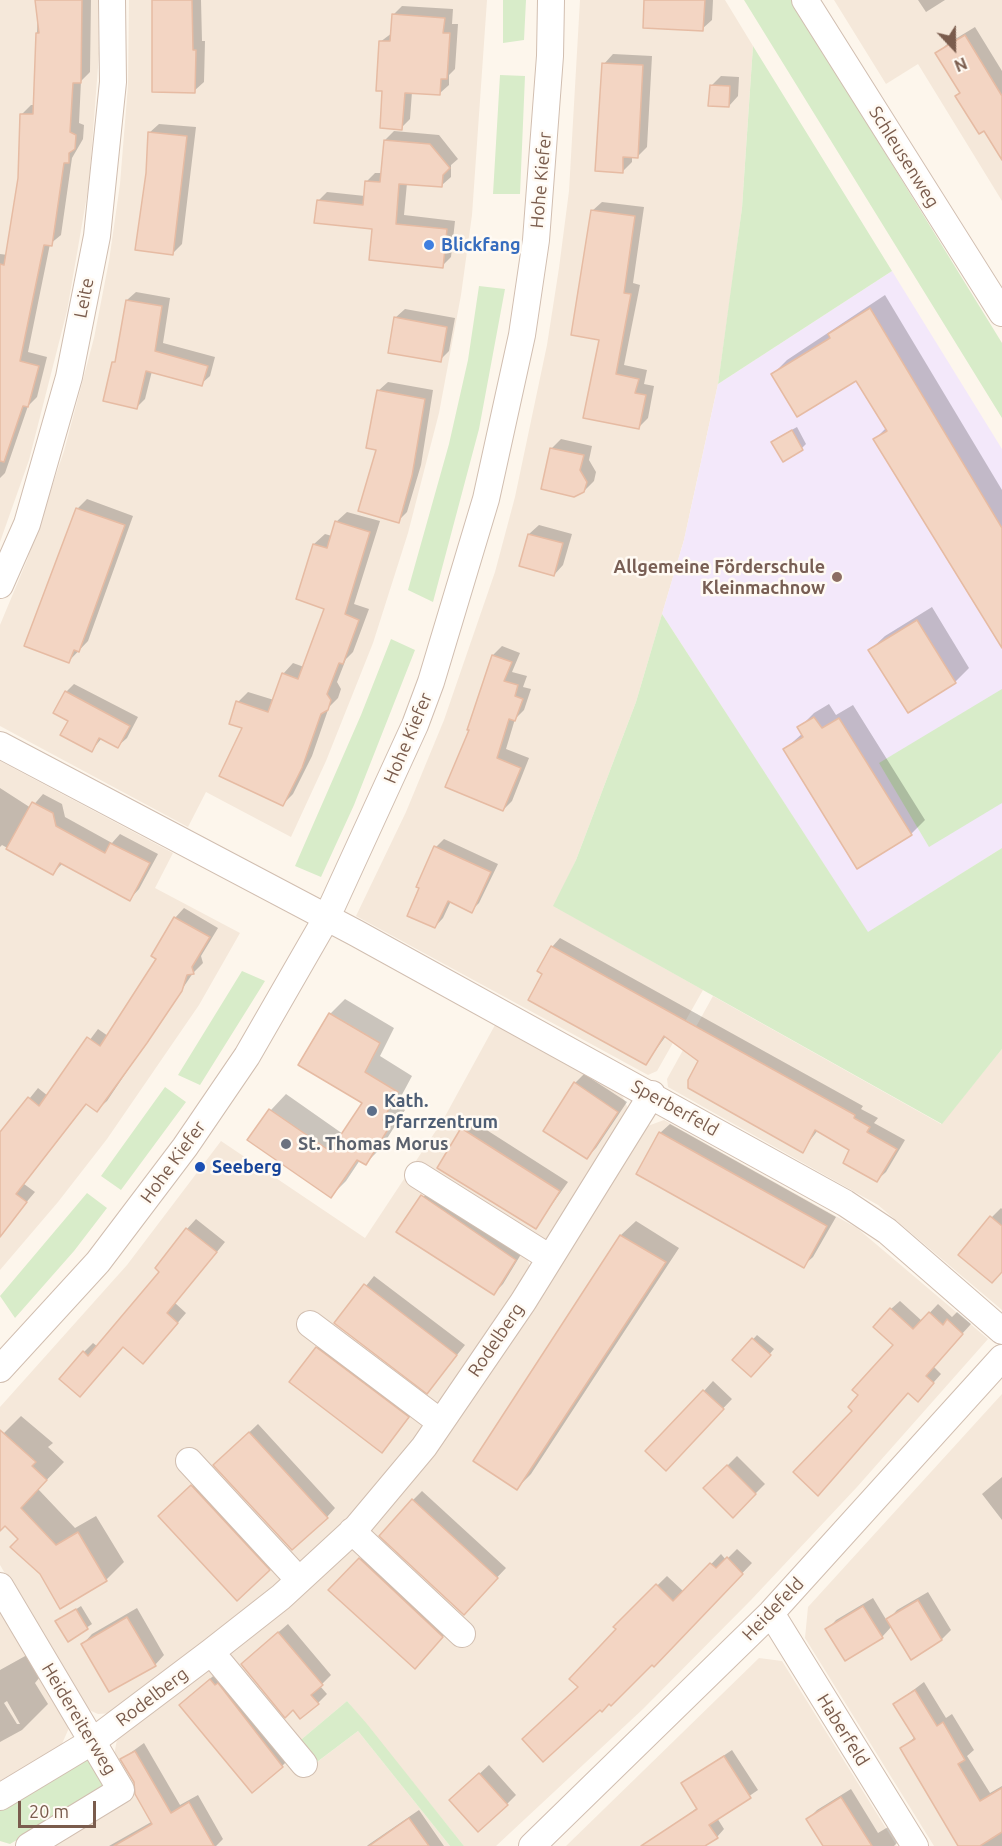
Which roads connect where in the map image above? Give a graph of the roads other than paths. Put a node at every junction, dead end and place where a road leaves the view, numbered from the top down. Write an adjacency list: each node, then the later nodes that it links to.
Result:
1 (112, 0): 5 (street, Leite)
2 (551, 0): 7 (street, Hohe Kiefer)
3 (805, 0): 4 (street, Schleusenweg)
4 (1002, 313)
5 (0, 585)
6 (0, 745): 7 (street)
7 (327, 917): 8 (street, Sperberfeld); 14 (street, Hohe Kiefer)
8 (652, 1094): 10 (street, Rodelberg); 12 (street, Sperberfeld)
9 (418, 1175): 10 (street)
10 (550, 1258): 15 (street, Rodelberg)
11 (310, 1324): 15 (street)
12 (1002, 1331)
13 (1002, 1358): 20 (street, Heidefeld)
14 (0, 1369)
15 (440, 1422): 17 (street, Rodelberg)
16 (189, 1461): 18 (street)
17 (352, 1531): 18 (street, Rodelberg); 21 (street)
18 (299, 1580): 22 (street, Rodelberg)
19 (0, 1586): 23 (street, Heidereiterweg)
20 (771, 1613): 27 (street, Heidefeld); 28 (street, Haberfeld)
21 (462, 1634)
22 (211, 1652): 23 (street, Rodelberg); 24 (street)
23 (93, 1741): 25 (street, Rodelberg); 26 (street, Heidereiterweg)
24 (304, 1764)
25 (0, 1797)
26 (29, 1846)
27 (532, 1846)
28 (915, 1846)

